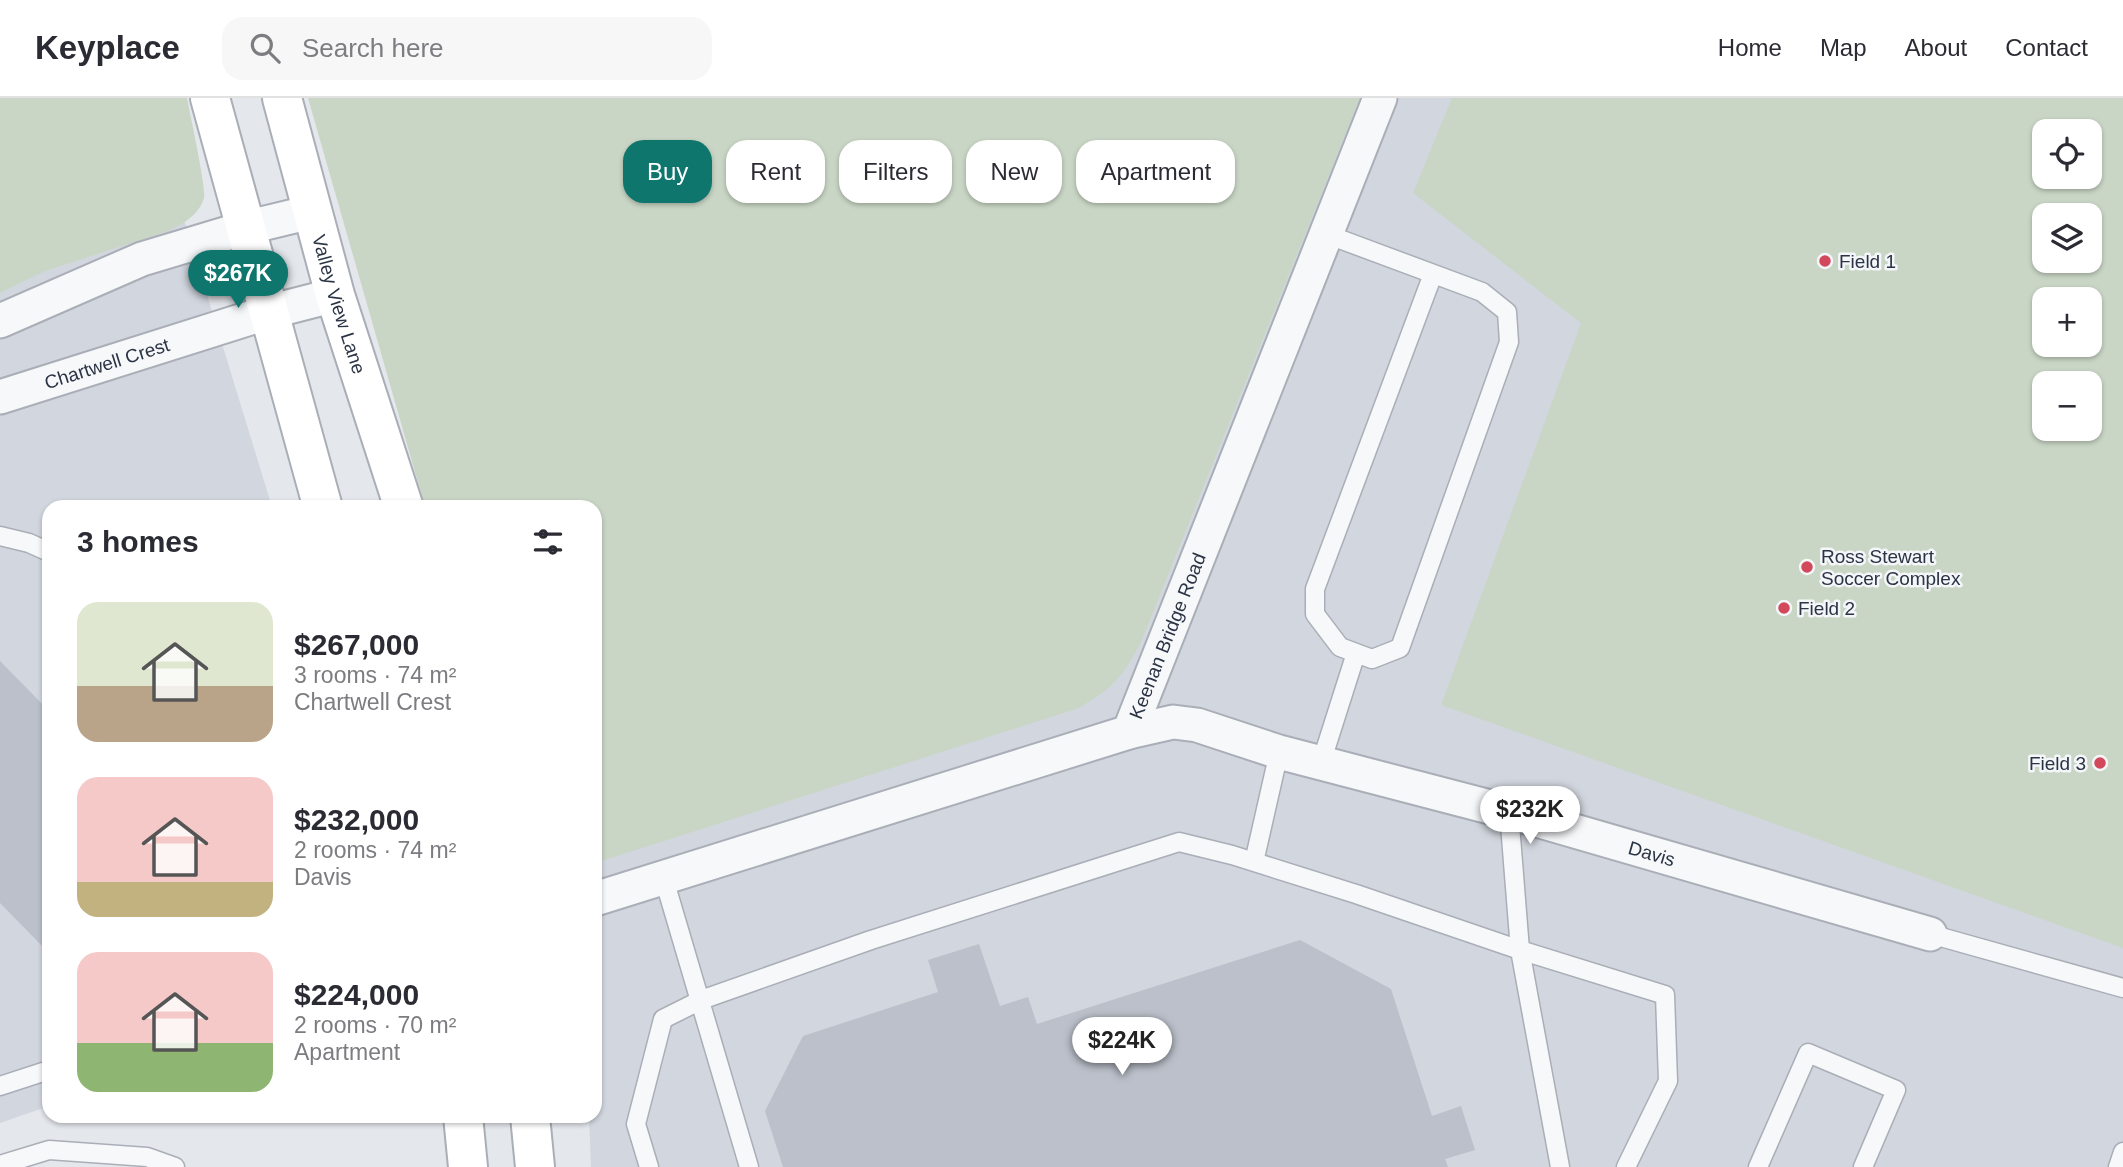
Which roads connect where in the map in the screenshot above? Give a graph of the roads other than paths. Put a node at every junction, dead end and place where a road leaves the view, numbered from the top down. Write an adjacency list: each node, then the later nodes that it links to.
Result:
1 (210, 98): 5 (main road)
2 (282, 98): 4 (main road, Valley View Lane)
3 (1380, 98): 6 (street, Keenan Bridge Road)
4 (311, 212): 5 (street); 8 (main road, Valley View Lane)
5 (245, 228): 9 (main road); 10 (street)
6 (1326, 234): 7 (lane); 17 (street, Keenan Bridge Road)
7 (1433, 274): 16 (lane); 16 (lane)
8 (335, 295): 9 (street, Chartwell Crest); 13 (main road, Valley View Lane)
9 (270, 312): 11 (street, Chartwell Crest); 12 (main road)
10 (0, 321)
11 (0, 397)
12 (321, 500)
13 (401, 500)
14 (0, 536): 15 (lane)
15 (42, 549)
16 (1356, 653): 19 (lane)
17 (1129, 732): 18 (street, Davis); 22 (street, Keenan Bridge Road)
18 (1279, 752): 19 (street, Davis); 21 (lane)
19 (1321, 763): 20 (street, Davis)
20 (1509, 812): 24 (street, Davis); 25 (lane)
21 (1254, 862): 25 (lane); 27 (lane)
22 (664, 879): 23 (street, Keenan Bridge Road); 27 (lane)
23 (602, 897)
24 (1930, 934): 26 (lane)
25 (1520, 950): 39 (lane); 40 (lane)
26 (2123, 988)
27 (701, 1000): 37 (lane); 38 (lane)
28 (42, 1072): 29 (lane)
29 (0, 1086)
30 (464, 1123): 35 (main road)
31 (531, 1123): 36 (main road)
32 (2123, 1152): 43 (lane)
33 (0, 1165): 34 (lane)
34 (175, 1167)
35 (468, 1167)
36 (535, 1167)
37 (649, 1167)
38 (749, 1167)
39 (1560, 1167)
40 (1626, 1167)
41 (1758, 1167): 42 (lane)
42 (1863, 1167)
43 (2118, 1167)

